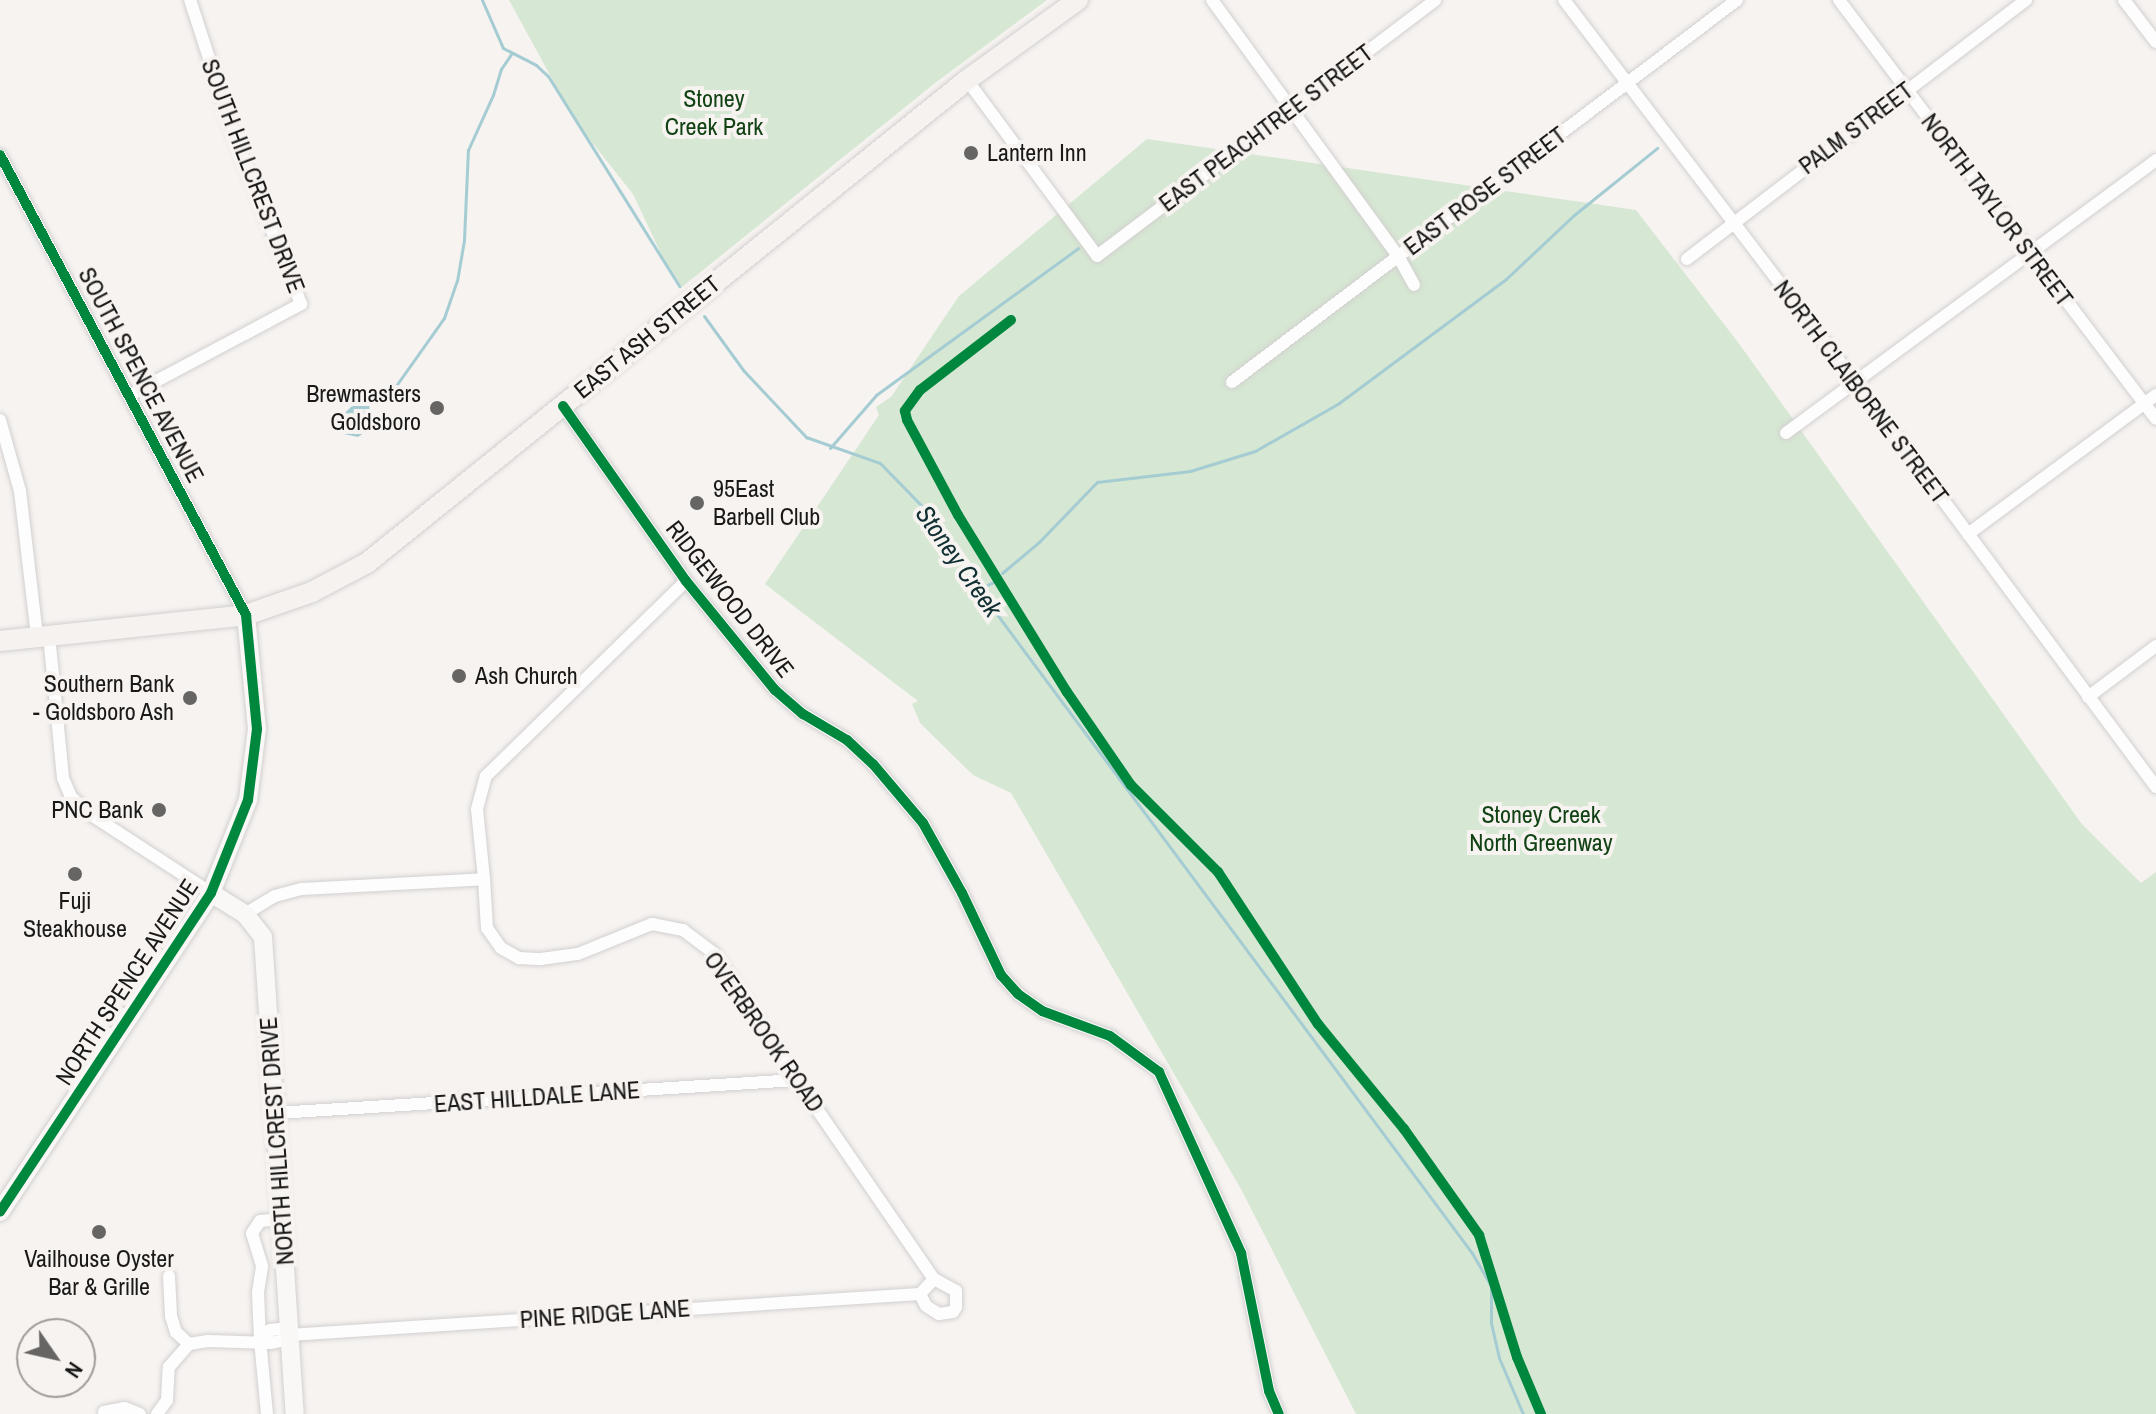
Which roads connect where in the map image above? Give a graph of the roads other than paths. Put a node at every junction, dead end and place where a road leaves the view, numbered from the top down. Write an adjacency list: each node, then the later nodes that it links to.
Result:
1 (190, 0): 24 (street, SOUTH HILLCREST DRIVE)
2 (1078, 0): 11 (main road, EAST ASH STREET)
3 (1212, 0): 14 (street)
4 (1435, 0): 14 (street, EAST PEACHTREE STREET)
5 (1564, 0): 12 (street, NORTH CLAIBORNE STREET)
6 (1737, 0): 12 (street, EAST ROSE STREET)
7 (1839, 0): 13 (street, NORTH TAYLOR STREET)
8 (2026, 0): 13 (street, PALM STREET)
9 (2124, 0): 10 (street)
10 (2156, 42)
11 (967, 80): 14 (street, EAST PEACHTREE STREET); 27 (main road, EAST ASH STREET)
12 (1626, 83): 17 (street, NORTH CLAIBORNE STREET); 19 (street, EAST ROSE STREET)
13 (1907, 90): 17 (street, PALM STREET); 18 (street, NORTH TAYLOR STREET)
14 (1294, 109): 19 (street)
15 (0, 155): 24 (street, SOUTH SPENCE AVENUE)
16 (2156, 160): 18 (street)
17 (1732, 222): 20 (street, PALM STREET); 23 (street, NORTH CLAIBORNE STREET)
18 (2029, 255): 23 (street); 26 (street, NORTH TAYLOR STREET)
19 (1398, 256): 21 (street); 22 (street, EAST ROSE STREET)
20 (1687, 259)
21 (1414, 285)
22 (1232, 382)
23 (1857, 384): 30 (street); 31 (street, NORTH CLAIBORNE STREET)
24 (130, 395): 33 (street, SOUTH SPENCE AVENUE)
25 (2156, 395): 26 (street)
26 (2144, 404): 28 (street, NORTH TAYLOR STREET); 31 (street)
27 (563, 406): 32 (street, RIDGEWOOD DRIVE); 33 (main road, EAST ASH STREET)
28 (2156, 419)
29 (0, 420): 34 (street)
30 (1786, 433)
31 (1968, 534): 37 (street, NORTH CLAIBORNE STREET)
32 (686, 581): 39 (street, OVERBROOK ROAD); 57 (street, RIDGEWOOD DRIVE)
33 (246, 615): 34 (main road, EAST ASH STREET); 40 (street, NORTH SPENCE AVENUE)
34 (43, 636): 35 (main road, EAST ASH STREET); 40 (street)
35 (0, 641)
36 (2156, 646): 37 (street)
37 (2088, 697): 38 (street, NORTH CLAIBORNE STREET)
38 (2156, 787)
39 (484, 879): 41 (street); 42 (street, OVERBROOK ROAD)
40 (211, 893): 41 (street, NORTH HILLCREST DRIVE); 44 (street, NORTH SPENCE AVENUE)
41 (245, 914): 43 (street, NORTH HILLCREST DRIVE)
42 (797, 1080): 43 (street, EAST HILLDALE LANE); 47 (street, OVERBROOK ROAD)
43 (277, 1113): 45 (street, NORTH HILLCREST DRIVE)
44 (0, 1212)
45 (283, 1219): 49 (street, NORTH HILLCREST DRIVE); 50 (street)
46 (169, 1276): 51 (street)
47 (934, 1279): 48 (street); 48 (street, OVERBROOK ROAD)
48 (920, 1294): 49 (street, PINE RIDGE LANE)
49 (289, 1334): 50 (street, PINE RIDGE LANE); 56 (street, NORTH HILLCREST DRIVE)
50 (260, 1340): 51 (street, PINE RIDGE LANE); 55 (street)
51 (189, 1344): 54 (street)
52 (104, 1412): 53 (street)
53 (140, 1414)
54 (157, 1414)
55 (267, 1414)
56 (295, 1414)
57 (1279, 1414)

